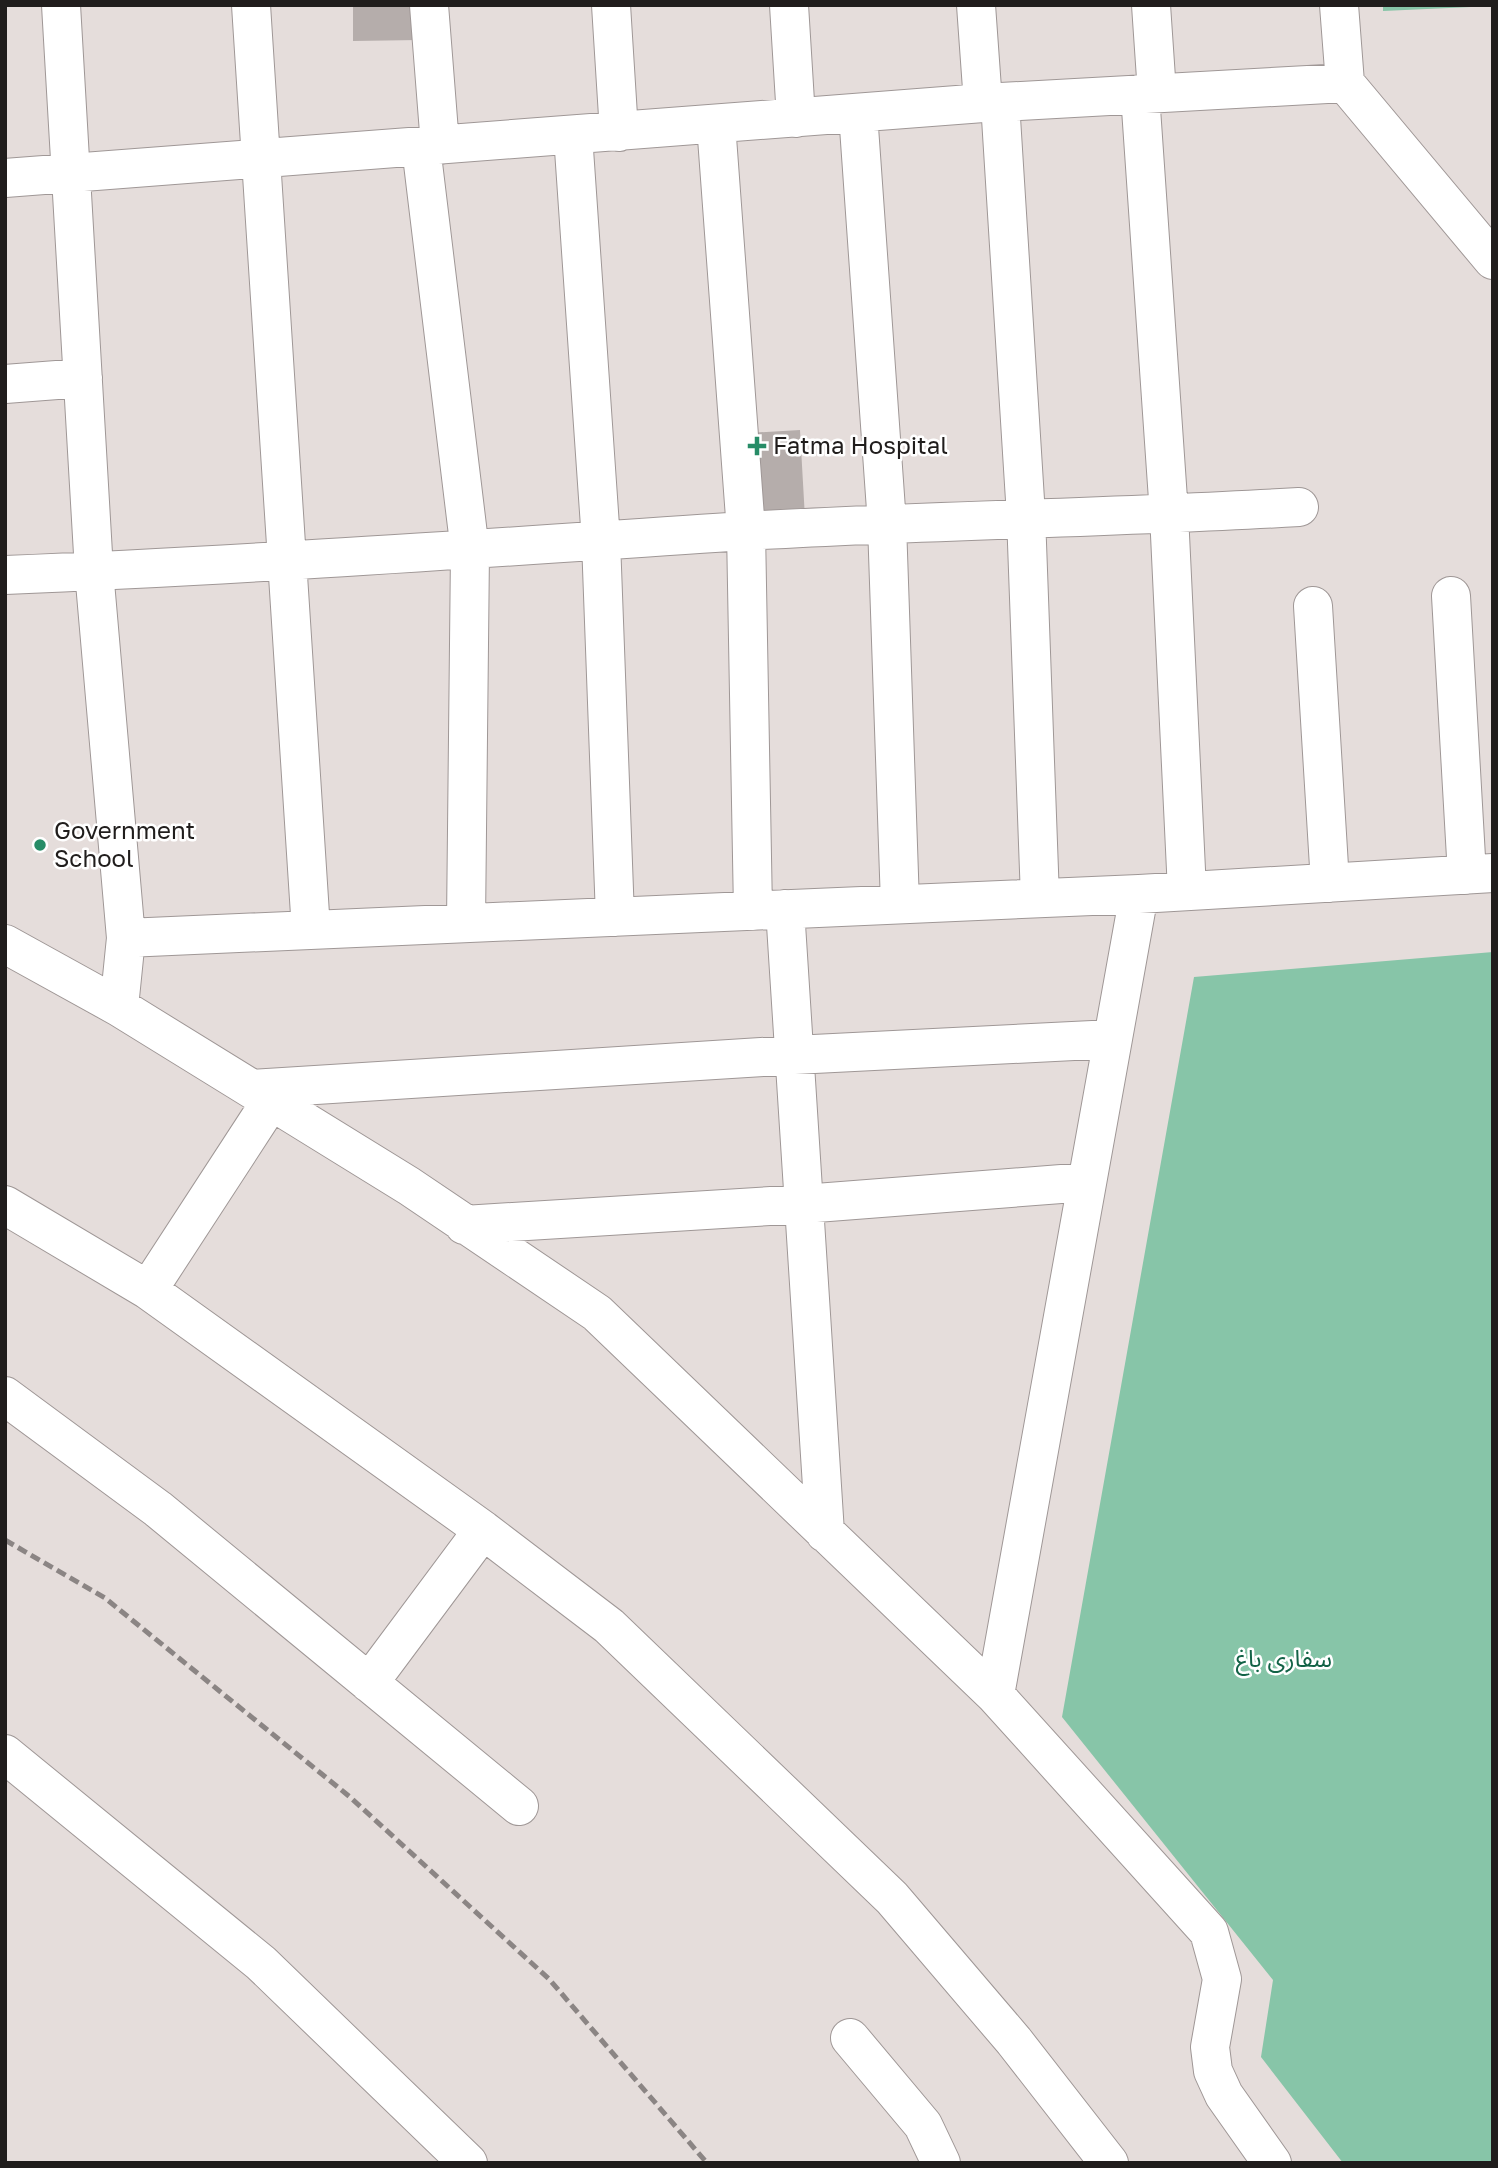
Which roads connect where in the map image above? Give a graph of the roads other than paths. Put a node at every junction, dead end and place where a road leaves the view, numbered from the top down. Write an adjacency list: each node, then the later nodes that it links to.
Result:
1 (61, 5): 19 (street)
2 (251, 5): 18 (street)
3 (429, 5): 17 (street)
4 (611, 5): 15 (street)
5 (789, 5): 13 (street)
6 (976, 5): 11 (street)
7 (1151, 5): 10 (street)
8 (1339, 5): 9 (street)
9 (1345, 83): 10 (street); 21 (street)
10 (1148, 93): 11 (street); 25 (street)
11 (991, 102): 12 (street); 26 (street)
12 (858, 113): 13 (street); 27 (street)
13 (796, 118): 14 (street)
14 (716, 124): 15 (street); 28 (street)
15 (619, 131): 16 (street)
16 (573, 135): 17 (street); 29 (street)
17 (431, 146): 18 (street); 30 (street)
18 (264, 159): 19 (street); 31 (street)
19 (72, 174): 20 (street); 22 (street)
20 (5, 178)
21 (1493, 260)
22 (83, 379): 23 (street); 32 (street)
23 (5, 384)
24 (1299, 507): 25 (street)
25 (1169, 514): 26 (street); 38 (street)
26 (1026, 516): 27 (street); 40 (street)
27 (887, 524): 28 (street); 41 (street)
28 (746, 531): 29 (street); 42 (street)
29 (601, 541): 30 (street); 43 (street)
30 (470, 551): 31 (street); 44 (street)
31 (288, 558): 32 (street); 45 (street)
32 (94, 571): 33 (street); 46 (street)
33 (5, 575)
34 (1451, 596): 36 (street)
35 (1312, 606): 37 (street)
36 (1480, 874): 37 (street)
37 (1330, 883): 38 (street)
38 (1187, 891): 39 (street)
39 (1139, 894): 40 (street); 49 (street)
40 (1040, 898): 41 (street)
41 (900, 904): 42 (street)
42 (769, 910): 43 (street); 50 (street)
43 (615, 917): 44 (street)
44 (466, 923): 45 (street)
45 (311, 930): 46 (street)
46 (126, 938): 48 (street)
47 (5, 944): 48 (street)
48 (119, 1007): 51 (street)
49 (1113, 1039): 50 (street); 52 (street)
50 (794, 1055): 51 (street); 54 (street)
51 (262, 1095): 55 (street); 56 (street)
52 (1087, 1182): 54 (street); 61 (street)
53 (5, 1205): 56 (street)
54 (803, 1205): 55 (street); 59 (street)
55 (464, 1225): 59 (street)
56 (148, 1290): 58 (street)
57 (5, 1396): 60 (street)
58 (483, 1530): 60 (street); 67 (street)
59 (825, 1533): 61 (street)
60 (369, 1683): 63 (street)
61 (995, 1695): 68 (street)
62 (5, 1754): 65 (street)
63 (519, 1806)
64 (850, 2038): 66 (street)
65 (468, 2163)
66 (941, 2163)
67 (1110, 2163)
68 (1272, 2163)

